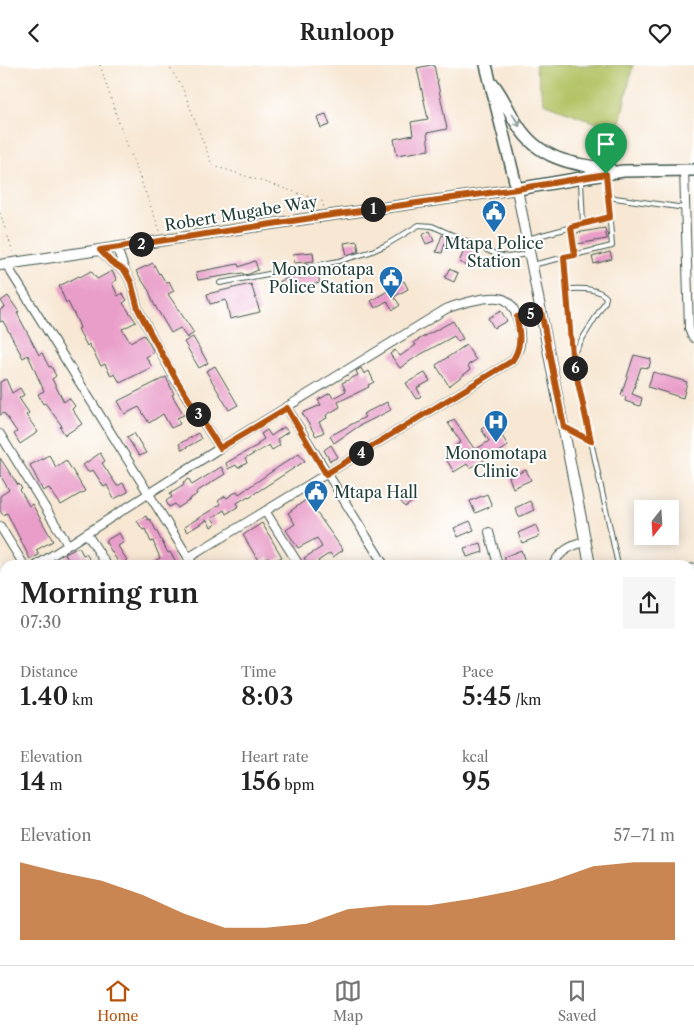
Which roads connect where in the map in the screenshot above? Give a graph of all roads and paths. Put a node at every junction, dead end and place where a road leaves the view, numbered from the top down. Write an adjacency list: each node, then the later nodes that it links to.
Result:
1 (100, 65): 18 (path)
2 (168, 65): 13 (path)
3 (486, 65): 4 (main road)
4 (490, 79): 6 (main road, one-way to 6); 9 (main road)
5 (689, 169): 6 (main road); 11 (street)
6 (623, 171): 7 (main road)
7 (606, 174): 8 (main road); 10 (lane)
8 (581, 178): 9 (main road); 15 (lane)
9 (517, 189): 13 (street, Robert Mugabe Way); 17 (street)
10 (608, 197): 11 (lane); 14 (lane)
11 (685, 208): 31 (street)
12 (0, 213): 24 (path)
13 (325, 216): 18 (street, Robert Mugabe Way)
14 (610, 217): 15 (lane); 22 (lane)
15 (583, 224): 16 (lane)
16 (571, 227): 17 (lane); 22 (lane)
17 (527, 239): 21 (street)
18 (163, 241): 19 (street, Robert Mugabe Way)
19 (117, 248): 20 (street, Robert Mugabe Way); 26 (street)
20 (100, 250): 24 (street, Robert Mugabe Way); 26 (street)
21 (530, 253): 25 (street); 27 (lane)
22 (575, 255): 23 (lane)
23 (564, 257): 25 (lane); 28 (lane)
24 (3, 265): 39 (street)
25 (532, 265): 29 (street)
26 (125, 271): 37 (street)
27 (220, 283)
28 (567, 289): 32 (lane); 32 (lane)
29 (541, 311): 30 (street); 34 (street)
30 (517, 317): 33 (street); 38 (street)
31 (694, 338)
32 (572, 355): 36 (lane)
33 (287, 408): 37 (street); 38 (street)
34 (564, 427): 36 (lane); 44 (street)
35 (0, 434): 45 (street)
36 (591, 441): 56 (lane)
37 (220, 448): 39 (street)
38 (326, 474): 40 (street); 52 (street)
39 (149, 495): 43 (street); 49 (street)
40 (265, 511): 50 (street); 51 (street)
41 (0, 526): 46 (street)
42 (489, 532): 53 (street)
43 (87, 534): 45 (street); 48 (street)
44 (586, 542): 54 (street); 55 (street)
45 (68, 545): 47 (street)
46 (21, 560)
47 (45, 560)
48 (104, 560)
49 (189, 560)
50 (192, 560)
51 (296, 560)
52 (381, 560)
53 (497, 560)
54 (556, 560)
55 (589, 560)
56 (617, 560)

